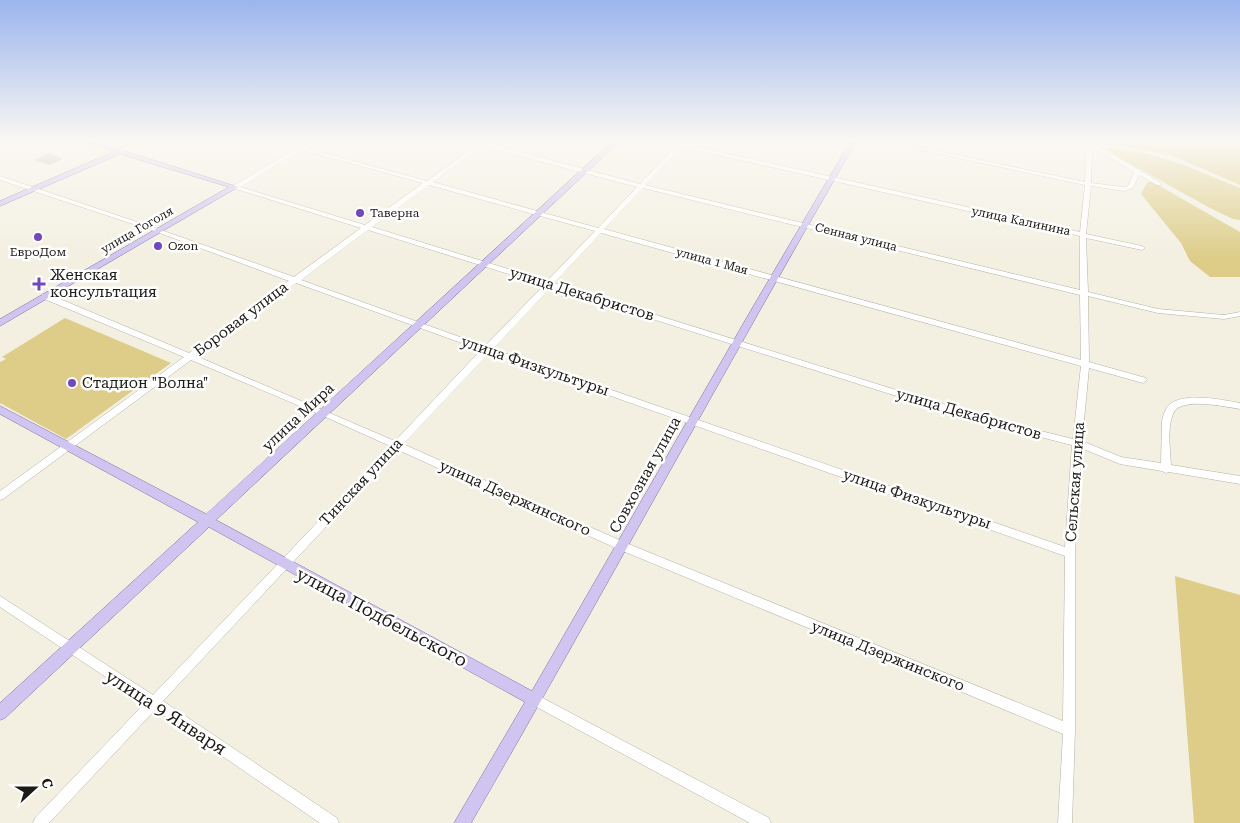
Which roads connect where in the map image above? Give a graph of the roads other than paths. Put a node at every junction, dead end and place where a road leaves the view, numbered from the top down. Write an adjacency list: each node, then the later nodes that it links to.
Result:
1 (7, 180): 20 (street, улица Физкультуры)
2 (55, 180): 20 (main road)
3 (213, 180): 19 (main road, улица Декабристов)
4 (246, 180): 19 (street, улица Гоголя)
5 (421, 180): 15 (street, улица 1 Мая)
6 (575, 180): 23 (main road, улица Мира)
7 (619, 180): 18 (street, Сенная улица)
8 (645, 180): 18 (street, Тинская улица)
9 (830, 180): 24 (main road, Совхозная улица)
10 (837, 180): 28 (street, улица Калинина)
11 (1071, 180): 16 (street)
12 (1088, 180): 16 (street, Сельская улица)
13 (1134, 180): 16 (street)
14 (1152, 180): 17 (street)
15 (427, 182): 23 (street, улица 1 Мая); 25 (street, Боровая улица)
16 (1088, 184): 28 (street, Сельская улица)
17 (1159, 184)
18 (640, 186): 24 (street, Сенная улица); 26 (street, Тинская улица)
19 (235, 187): 25 (street, улица Декабристов); 27 (main road, улица Гоголя)
20 (34, 190): 21 (main road); 22 (main road); 27 (street, улица Физкультуры)
21 (0, 204)
22 (0, 208)
23 (540, 214): 26 (street, улица 1 Мая); 30 (main road, улица Мира)
24 (806, 225): 31 (main road, Совхозная улица); 34 (street, Сенная улица)
25 (366, 227): 30 (street, улица Декабристов); 32 (street, Боровая улица)
26 (598, 230): 31 (street, улица 1 Мая); 33 (street, Тинская улица)
27 (159, 231): 32 (street, улица Физкультуры); 35 (main road, улица Гоголя)
28 (1083, 235): 29 (street, улица Калинина); 34 (street, Сельская улица)
29 (1142, 248)
30 (486, 264): 33 (street, улица Декабристов); 38 (main road, улица Мира)
31 (775, 279): 39 (main road, Совхозная улица); 42 (street, улица 1 Мая)
32 (292, 280): 38 (street, улица Физкультуры); 41 (street, Боровая улица)
33 (550, 284): 39 (street, улица Декабристов); 40 (street, Тинская улица)
34 (1084, 293): 36 (street, Сенная улица); 42 (street, Сельская улица)
35 (45, 296): 37 (main road, улица Гоголя); 41 (street, улица Дзержинского)
36 (1240, 314)
37 (0, 323)
38 (417, 325): 40 (street, улица Физкультуры); 46 (main road, улица Мира)
39 (737, 342): 47 (main road, Совхозная улица); 48 (street, улица Декабристов)
40 (486, 349): 47 (street, улица Физкультуры); 49 (street, Тинская улица)
41 (190, 357): 46 (street, улица Дзержинского); 50 (street, Боровая улица)
42 (1085, 363): 43 (street, улица 1 Мая); 48 (street, Сельская улица)
43 (1144, 380)
44 (1240, 406): 51 (street)
45 (0, 410): 50 (main road, улица Подбельского)
46 (324, 413): 49 (street, улица Дзержинского); 54 (main road, улица Мира)
47 (692, 421): 55 (main road, Совхозная улица); 56 (street, улица Физкультуры)
48 (1077, 443): 51 (street, улица Декабристов); 56 (street, Сельская улица)
49 (396, 444): 55 (street, улица Дзержинского); 57 (street, Тинская улица)
50 (68, 447): 53 (street, Боровая улица); 54 (main road, улица Подбельского)
51 (1166, 469): 52 (street, улица Декабристов)
52 (1240, 480)
53 (0, 496)
54 (206, 520): 57 (main road, улица Подбельского); 59 (main road, улица Мира)
55 (622, 546): 60 (main road, Совхозная улица); 63 (street, улица Дзержинского)
56 (1070, 552): 63 (street, Сельская улица)
57 (284, 564): 60 (main road, улица Подбельского); 61 (street, Тинская улица)
58 (0, 601): 59 (street, улица 9 Января)
59 (70, 649): 61 (street, улица 9 Января); 62 (main road, улица Мира)
60 (535, 700): 66 (main road, Совхозная улица); 67 (street, улица Подбельского)
61 (155, 703): 64 (street, Тинская улица); 65 (street, улица 9 Января)
62 (0, 713)
63 (1069, 730): 68 (street, Сельская улица)
64 (40, 823)
65 (332, 823)
66 (462, 823)
67 (764, 823)
68 (1065, 823)

